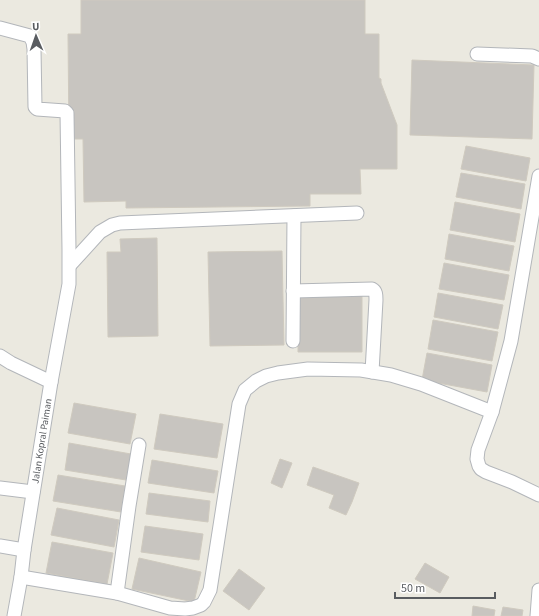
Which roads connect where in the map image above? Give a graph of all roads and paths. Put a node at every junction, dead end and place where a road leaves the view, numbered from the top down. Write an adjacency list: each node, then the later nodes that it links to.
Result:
1 (0, 28): 7 (street, Jalan Kopral Paiman)
2 (477, 54): 3 (street)
3 (539, 59)
4 (539, 176): 13 (street)
5 (357, 213): 6 (street)
6 (294, 216): 7 (street); 8 (street)
7 (70, 265): 12 (street, Jalan Kopral Paiman)
8 (293, 291): 9 (street); 11 (street)
9 (293, 342)
10 (0, 356): 12 (street)
11 (372, 372): 13 (street); 22 (street)
12 (51, 382): 16 (street, Jalan Kopral Paiman)
13 (492, 412): 17 (street)
14 (139, 445): 22 (street)
15 (0, 488): 16 (street)
16 (33, 492): 19 (street, Jalan Kopral Paiman)
17 (539, 495)
18 (0, 546): 19 (street)
19 (24, 550): 20 (street, Jalan Kopral Paiman)
20 (21, 578): 22 (street); 23 (street, Jalan Kopral Paiman)
21 (538, 590): 24 (street)
22 (117, 593)
23 (14, 616)
24 (537, 616)

